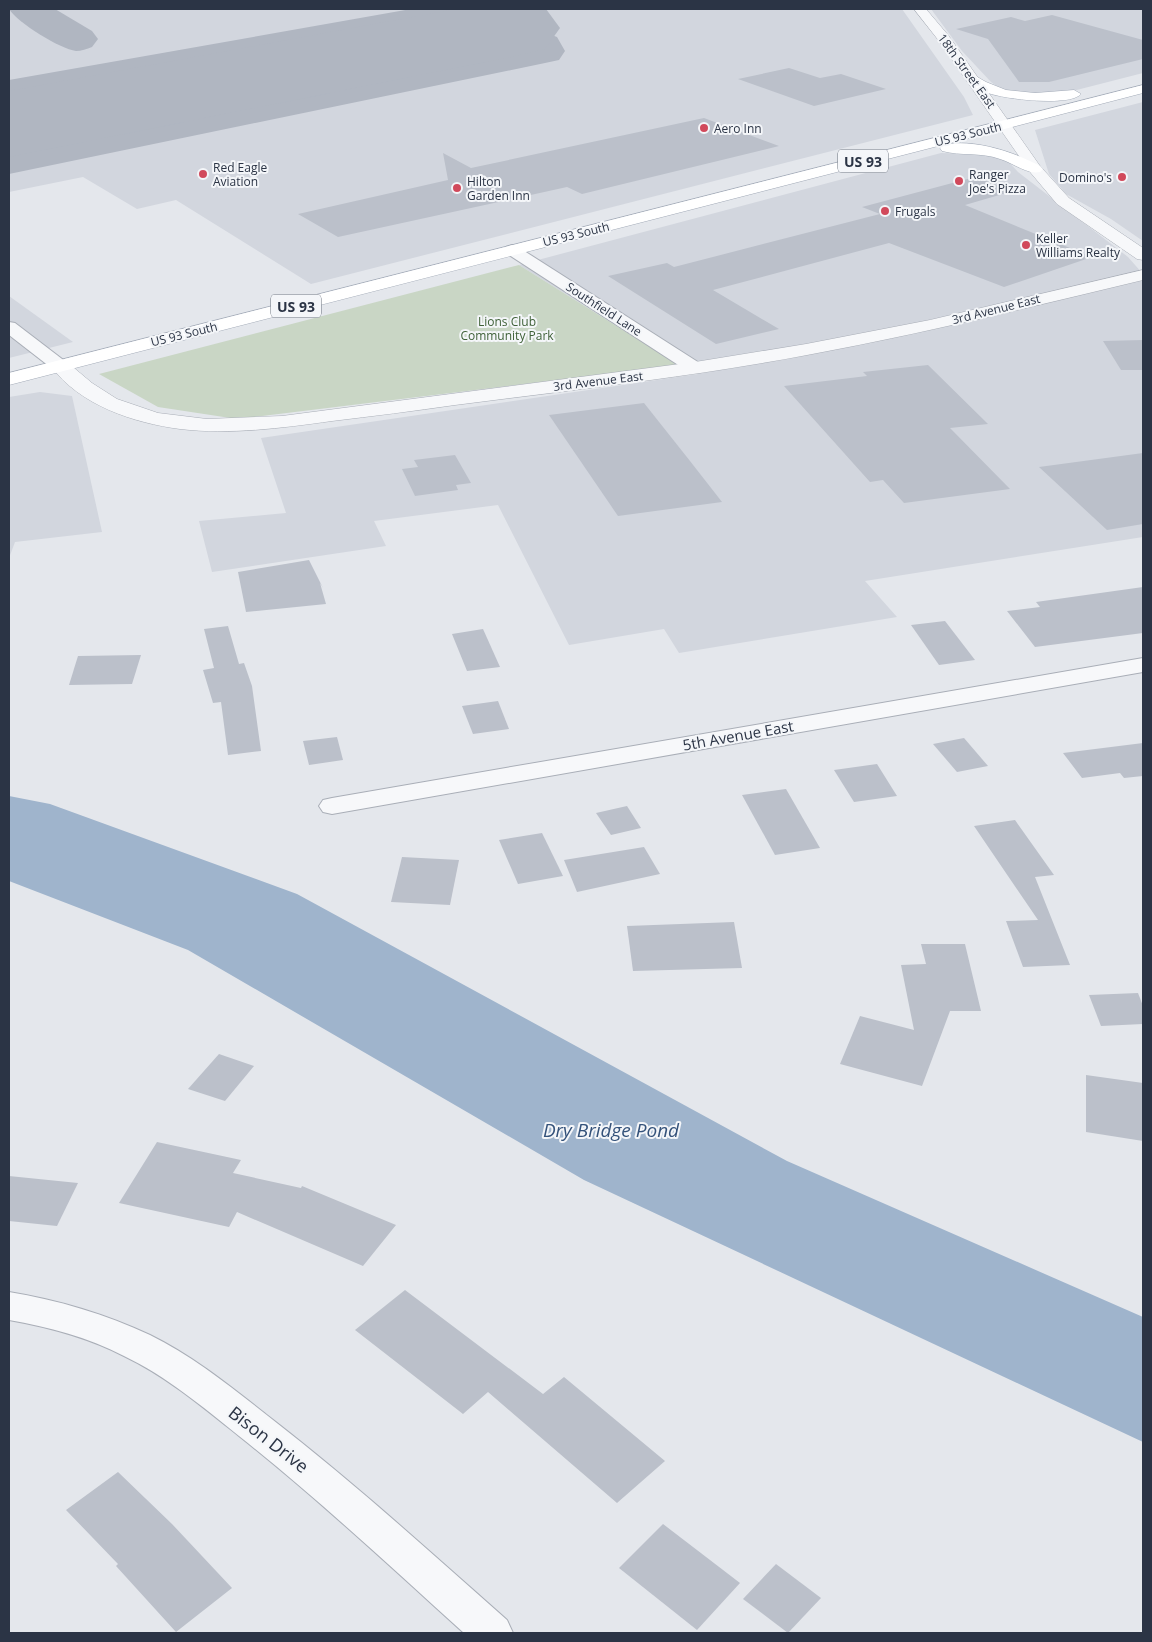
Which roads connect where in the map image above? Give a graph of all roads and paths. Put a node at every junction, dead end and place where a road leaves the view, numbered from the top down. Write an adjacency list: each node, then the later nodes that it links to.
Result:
1 (920, 9): 2 (street, 18th Street East)
2 (972, 78): 3 (main road); 5 (street, 18th Street East)
3 (1143, 78)
4 (1143, 89): 5 (main road, US 93 South / US 93)
5 (1005, 124): 6 (main road, US 93 South / US 93); 7 (street, 18th Street East)
6 (898, 152): 7 (main road); 8 (main road, US 93 South / US 93)
7 (1035, 169): 9 (street, 18th Street East)
8 (512, 250): 12 (main road, US 93 South / US 93); 13 (street, Southfield Lane)
9 (1143, 255)
10 (1143, 275): 13 (street, 3rd Avenue East)
11 (9, 327): 12 (street)
12 (60, 366): 13 (street, 3rd Avenue East); 14 (main road, US 93 South / US 93)
13 (695, 368)
14 (9, 379)
15 (1143, 665): 16 (street, 5th Avenue East)
16 (332, 806)
17 (9, 1306): 18 (street, Bison Drive)
18 (493, 1633)

